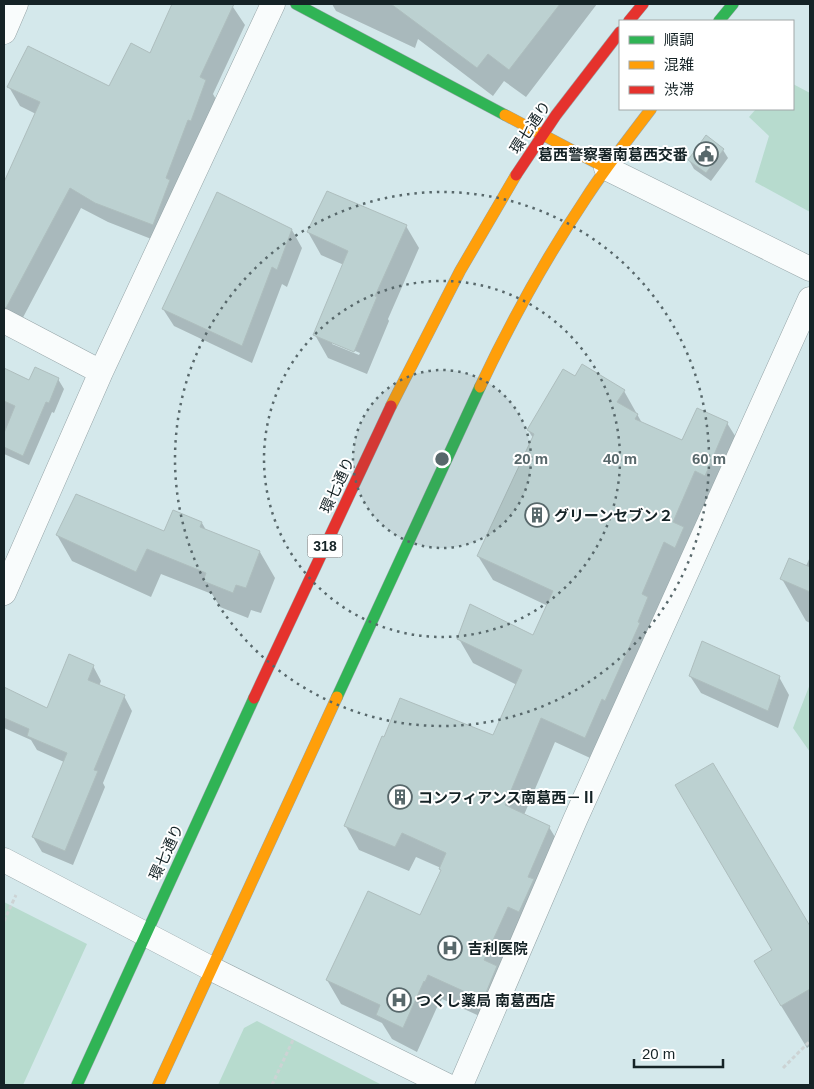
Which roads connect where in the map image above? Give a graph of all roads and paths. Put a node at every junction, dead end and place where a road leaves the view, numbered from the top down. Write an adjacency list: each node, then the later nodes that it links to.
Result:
1 (16, 4): 8 (street)
2 (273, 4): 16 (street)
3 (296, 4): 11 (main road)
4 (643, 4): 6 (main road)
5 (733, 4): 7 (main road)
6 (630, 20)
7 (721, 20)
8 (4, 32)
9 (619, 33): 11 (main road, 環七通り / 318)
10 (650, 110): 12 (main road)
11 (542, 135): 12 (main road); 21 (main road, 環七通り / 318)
12 (606, 168): 13 (street); 22 (main road)
13 (810, 269)
14 (810, 299): 30 (street)
15 (4, 321): 16 (street)
16 (101, 372): 17 (street)
17 (4, 593)
18 (4, 860): 21 (street)
19 (16, 895): 20 (path)
20 (4, 921)
21 (145, 934): 22 (street); 26 (main road, 環七通り / 318)
22 (212, 969): 27 (main road); 29 (street)
23 (293, 1040): 28 (path)
24 (810, 1041): 25 (path)
25 (783, 1068)
26 (77, 1085)
27 (158, 1085)
28 (272, 1085)
29 (446, 1085)
30 (461, 1085)

